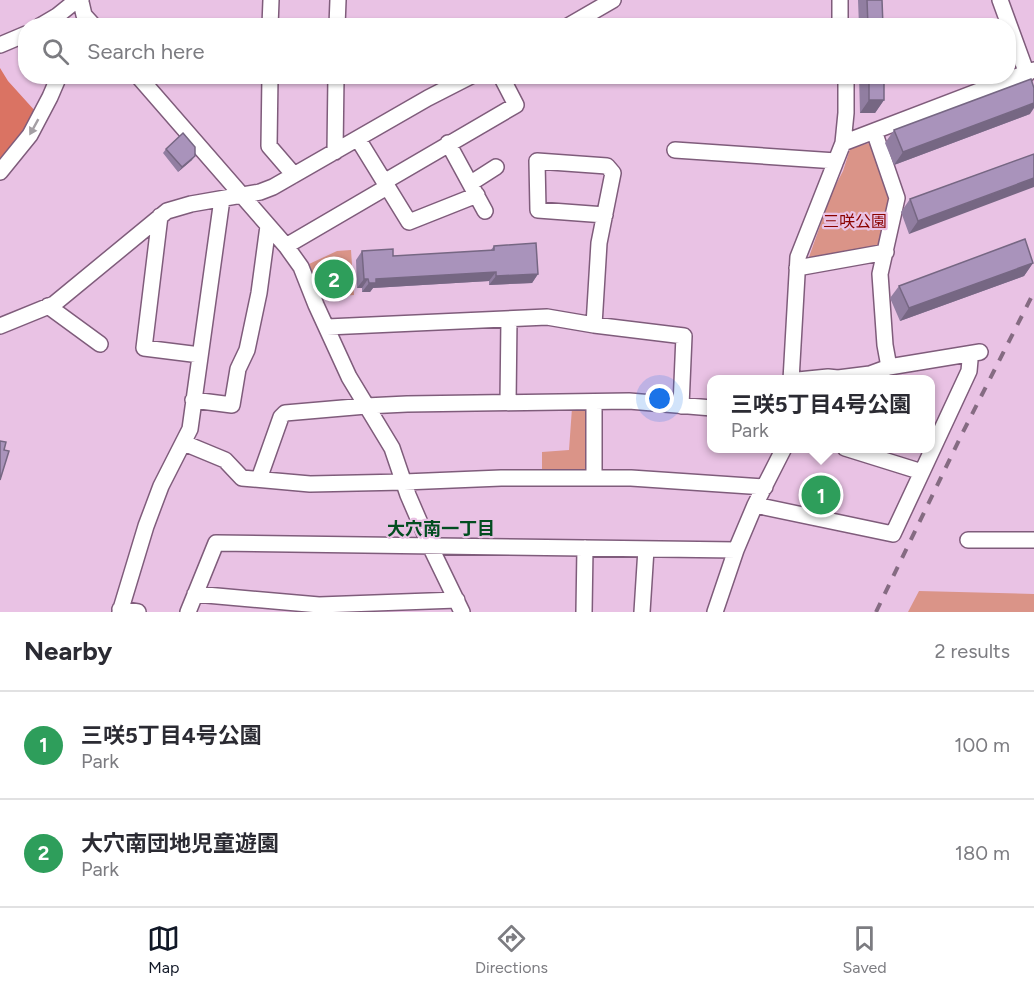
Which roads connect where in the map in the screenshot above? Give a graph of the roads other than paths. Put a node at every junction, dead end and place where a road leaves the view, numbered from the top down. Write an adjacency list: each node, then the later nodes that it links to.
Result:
1 (270, 0): 8 (street)
2 (338, 0): 9 (street)
3 (613, 0): 10 (street)
4 (840, 0): 11 (street)
5 (1000, 0): 12 (street)
6 (83, 11): 7 (street)
7 (54, 18)
8 (270, 18)
9 (337, 18)
10 (582, 18)
11 (840, 18)
12 (1008, 18)
13 (18, 37): 15 (street)
14 (1016, 38): 16 (street)
15 (0, 45)
16 (1030, 72)
17 (56, 84): 33 (street, one-way to 33)
18 (145, 84): 37 (street)
19 (270, 84): 34 (street)
20 (336, 84): 30 (street)
21 (455, 84): 26 (street)
22 (505, 84): 28 (street)
23 (846, 84): 27 (street)
24 (998, 84): 25 (street)
25 (874, 131): 27 (street); 44 (street)
26 (358, 139): 30 (street); 35 (street)
27 (843, 143): 31 (street)
28 (448, 144): 35 (street); 36 (street)
29 (675, 150): 31 (street)
30 (335, 152): 34 (street)
31 (836, 161): 45 (street)
32 (496, 167): 36 (street)
33 (0, 172)
34 (294, 175): 37 (street)
35 (385, 184): 36 (street); 43 (street)
36 (474, 189): 39 (street)
37 (242, 196): 38 (street); 42 (street)
38 (222, 200): 41 (street); 52 (street)
39 (485, 211)
40 (605, 215): 40 (street); 48 (street)
41 (160, 216): 46 (street); 52 (street)
42 (268, 226): 43 (street); 56 (street)
43 (286, 246): 50 (street)
44 (886, 252): 45 (street); 53 (street)
45 (797, 268): 54 (street)
46 (48, 306): 49 (street); 51 (street)
47 (509, 318): 48 (street); 50 (street); 58 (street)
48 (594, 325): 59 (street)
49 (0, 326)
50 (327, 327): 60 (street)
51 (100, 344)
52 (201, 355): 56 (street)
53 (889, 367): 55 (street); 63 (street)
54 (791, 375)
55 (862, 375)
56 (194, 400): 62 (street)
57 (594, 402): 58 (street); 59 (street); 68 (street)
58 (508, 403): 60 (street)
59 (681, 405): 61 (street)
60 (366, 406): 69 (street); 70 (street)
61 (707, 408)
62 (184, 443): 69 (street); 81 (street)
63 (935, 444)
64 (782, 453): 71 (street)
65 (861, 453): 67 (street)
66 (931, 453): 67 (street)
67 (922, 472): 72 (street)
68 (594, 477): 70 (street); 71 (street)
69 (259, 479): 70 (street)
70 (404, 482): 75 (street)
71 (765, 487): 72 (street)
72 (756, 505): 78 (street)
73 (968, 540): 74 (street)
74 (1034, 540)
75 (430, 546): 76 (street); 79 (street); 80 (street)
76 (585, 548): 77 (street); 84 (street)
77 (646, 549): 78 (street); 85 (street)
78 (736, 550): 86 (street)
79 (195, 594): 80 (street); 83 (street)
80 (460, 606)
81 (120, 610): 82 (street)
82 (138, 612)
83 (188, 612)
84 (584, 612)
85 (642, 612)
86 (715, 612)

